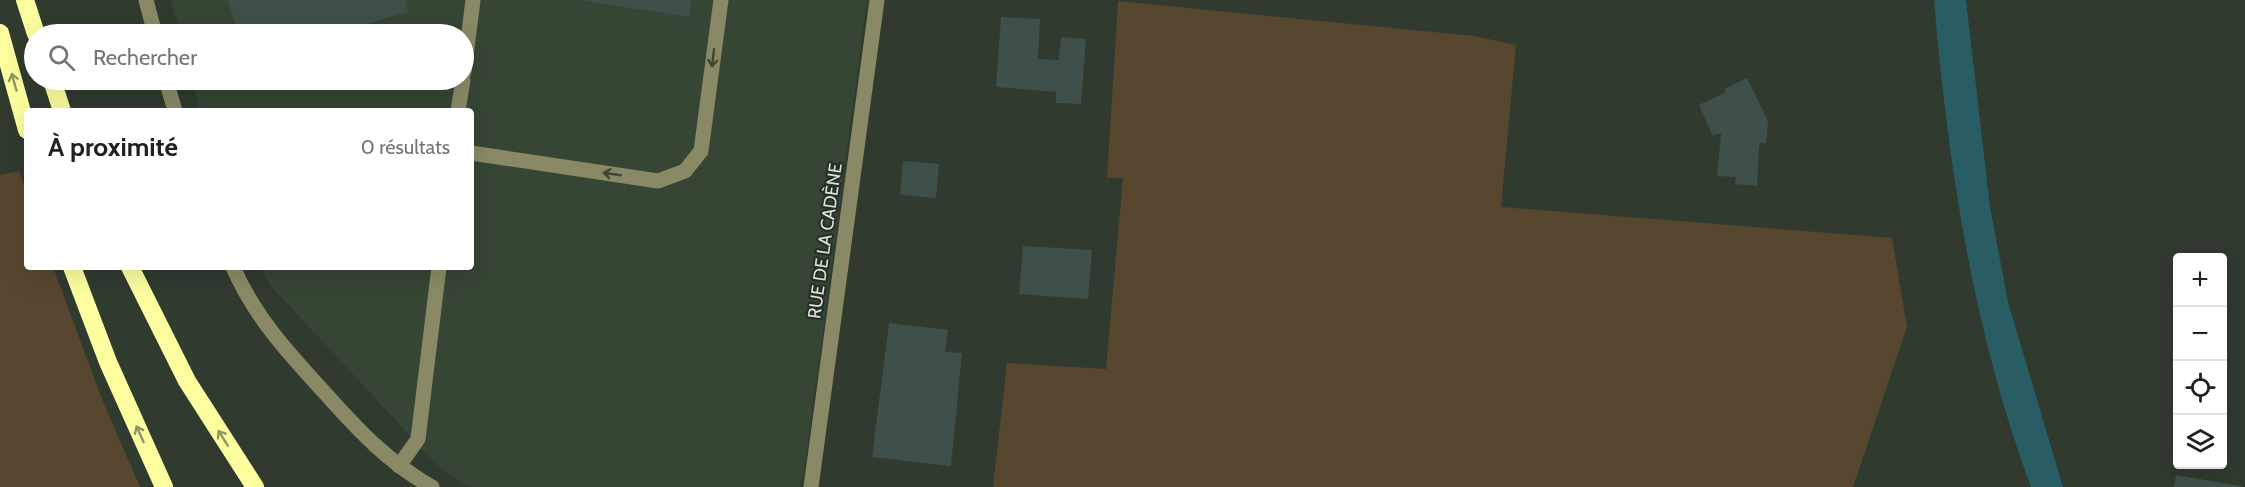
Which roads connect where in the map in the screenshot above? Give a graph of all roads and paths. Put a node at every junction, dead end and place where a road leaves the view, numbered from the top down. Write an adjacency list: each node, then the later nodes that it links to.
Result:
1 (25, 0): 6 (highway)
2 (146, 0): 7 (street)
3 (473, 0): 8 (street)
4 (720, 0): 17 (street, one-way to 17)
5 (877, 0): 26 (street, RUE DE LA CADÈNE)
6 (33, 24)
7 (152, 24)
8 (470, 24)
9 (0, 33): 16 (highway, one-way to 9)
10 (55, 90): 13 (highway)
11 (169, 90): 14 (street)
12 (462, 90): 15 (street)
13 (61, 108)
14 (174, 108)
15 (459, 108)
16 (24, 119)
17 (474, 153)
18 (73, 270): 23 (highway, one-way to 18)
19 (132, 270): 24 (highway, one-way to 19)
20 (234, 270): 22 (street)
21 (439, 270): 22 (street)
22 (399, 466): 25 (street)
23 (164, 487)
24 (255, 487)
25 (432, 487)
26 (811, 487)

